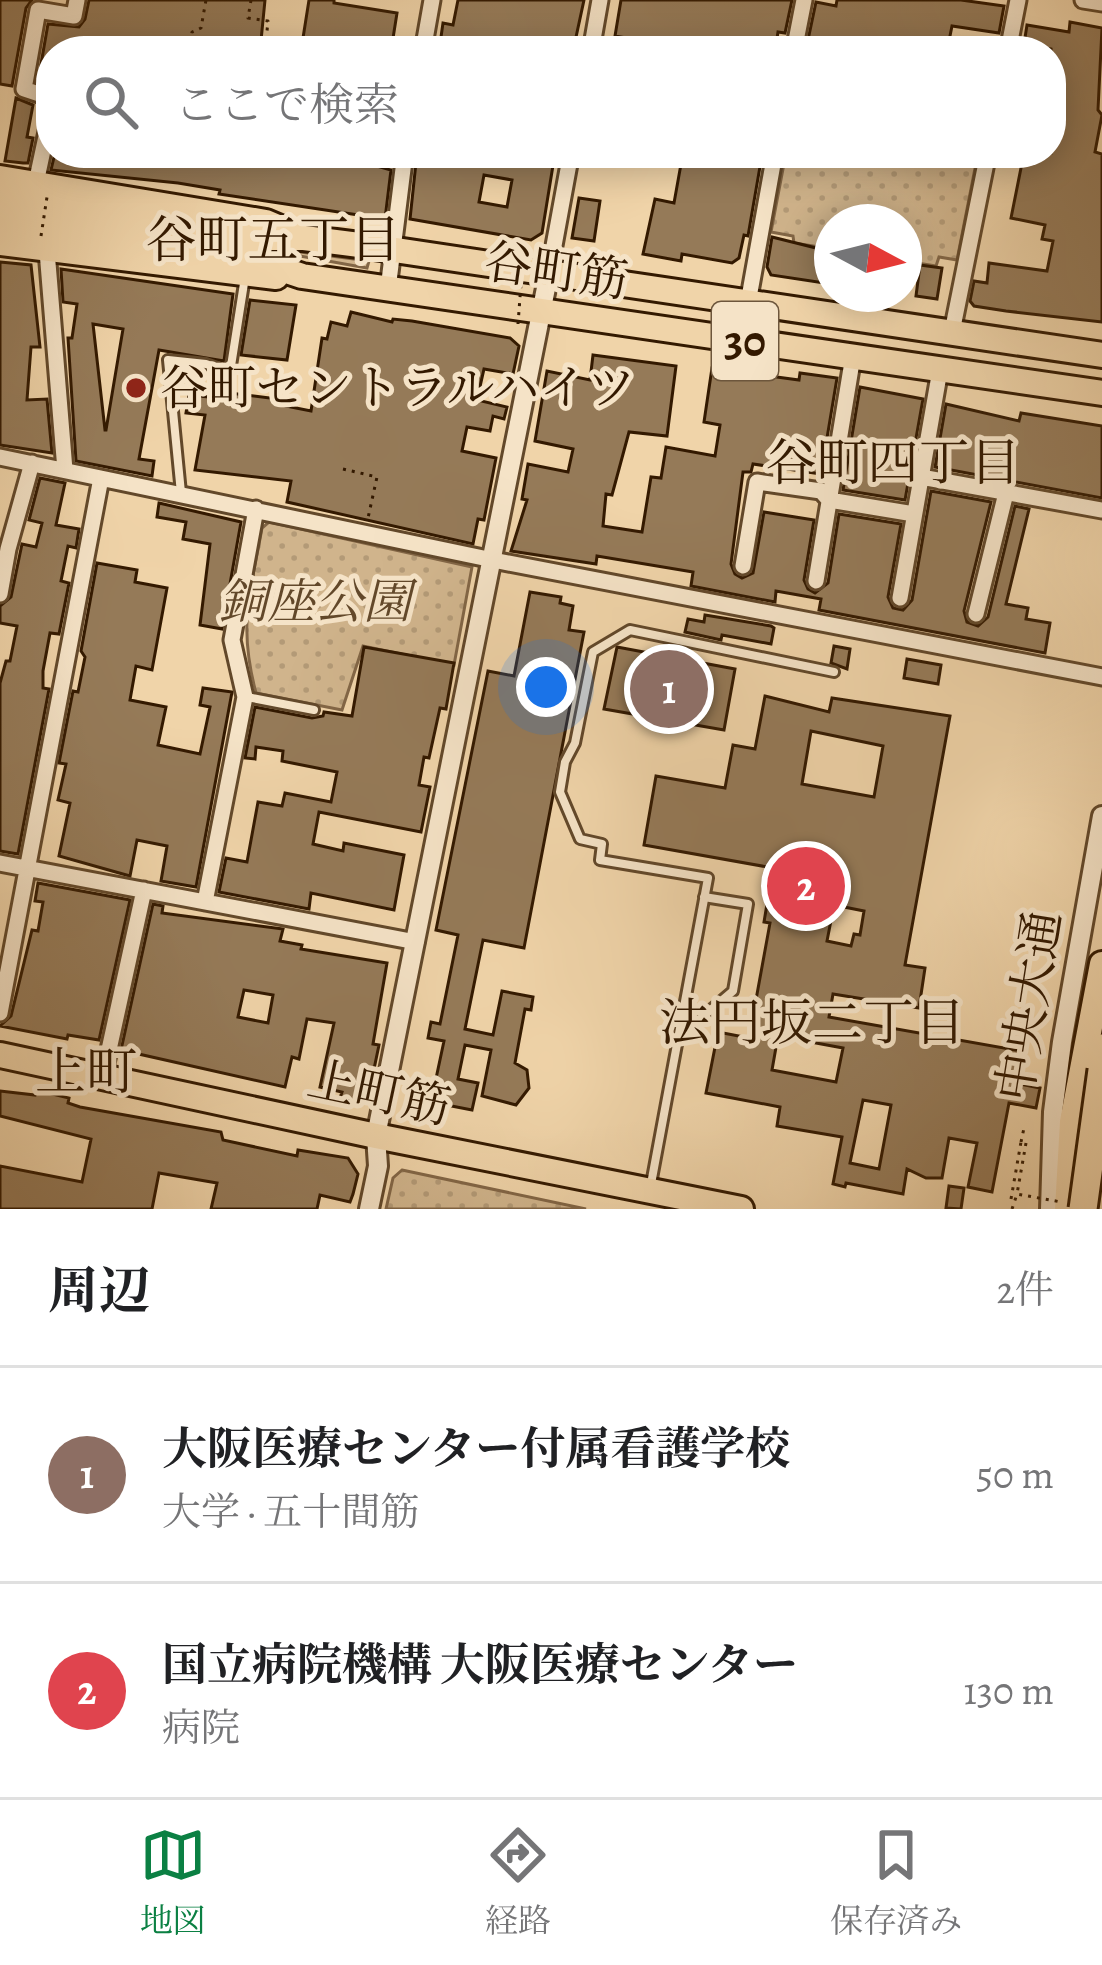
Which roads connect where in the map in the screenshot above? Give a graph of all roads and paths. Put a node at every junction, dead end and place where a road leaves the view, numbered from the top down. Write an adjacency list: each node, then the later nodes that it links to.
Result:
1 (77, 0): 16 (street)
2 (206, 0): 10 (path)
3 (251, 0): 11 (path)
4 (432, 0): 12 (street)
5 (600, 0): 13 (street)
6 (804, 0): 14 (street)
7 (1018, 0): 15 (street)
8 (1083, 0): 9 (street)
9 (1102, 3)
10 (191, 36)
11 (266, 36)
12 (426, 36)
13 (594, 36)
14 (797, 36)
15 (1011, 36)
16 (36, 93)
17 (44, 168): 23 (street)
18 (403, 168): 30 (street)
19 (569, 168): 31 (street)
20 (773, 168): 35 (street)
21 (985, 168): 38 (street)
22 (0, 178): 23 (main road, 30)
23 (41, 190): 26 (main road, 30); 28 (path, bridge)
24 (0, 201): 26 (main road, 谷町筋 / 30)
25 (0, 221): 33 (main road, 谷町筋 / 30)
26 (304, 238): 30 (main road, 谷町筋 / 30)
27 (0, 243): 28 (main road, 30)
28 (44, 243): 32 (main road, 30); 45 (street)
29 (510, 248): 37 (path, bridge)
30 (393, 250): 31 (main road, 谷町筋 / 30); 34 (street)
31 (549, 273): 35 (main road, 谷町筋 / 30); 36 (street)
32 (245, 276): 33 (main road, 30); 49 (lane)
33 (302, 276): 34 (main road, 谷町筋 / 30)
34 (388, 289): 36 (main road, 谷町筋 / 30)
35 (748, 304): 38 (main road, 谷町筋 / 30)
36 (542, 311): 40 (main road, 谷町筋 / 30); 56 (street)
37 (518, 324)
38 (952, 332): 39 (main road, 谷町筋 / 30)
39 (1102, 355)
40 (853, 356): 41 (main road, 谷町筋 / 30); 51 (street)
41 (940, 370): 42 (main road, 谷町筋 / 30); 47 (street)
42 (1102, 393)
43 (0, 457): 44 (street)
44 (32, 463): 45 (street); 59 (street)
45 (65, 470): 48 (street)
46 (343, 470): 55 (path)
47 (921, 477): 50 (street); 54 (street)
48 (101, 478): 49 (street); 68 (street)
49 (181, 493): 52 (street)
50 (1006, 493): 53 (street); 61 (street)
51 (829, 500): 54 (street); 57 (street); 58 (street)
52 (256, 509): 55 (street); 64 (street)
53 (1102, 510)
54 (914, 514): 60 (street)
55 (365, 532): 56 (street)
56 (494, 560): 63 (street); 72 (street)
57 (743, 566)
58 (816, 581)
59 (0, 594)
60 (900, 598)
61 (976, 614)
62 (834, 672): 70 (lane)
63 (1102, 677)
64 (245, 697): 65 (lane); 71 (street)
65 (314, 710)
66 (1102, 816): 85 (street, 中央大通)
67 (0, 863): 68 (street)
68 (25, 867): 69 (street); 74 (street)
69 (144, 890): 71 (street); 78 (street)
70 (704, 897): 75 (lane); 75 (lane)
71 (205, 902): 72 (street)
72 (416, 942): 80 (street)
73 (1102, 964): 76 (main road, 中央大通)
74 (0, 1013)
75 (678, 1038): 82 (lane)
76 (1098, 1054): 85 (highway, bridge)
77 (0, 1055): 78 (main road, 上町筋)
78 (103, 1077): 80 (main road, 上町筋)
79 (1024, 1128): 81 (path, bridge)
80 (376, 1136): 82 (main road, 上町筋); 86 (street)
81 (1021, 1142): 83 (path, bridge); 84 (path, bridge)
82 (649, 1191): 87 (main road, 上町筋)
83 (1017, 1193): 85 (path, bridge); 88 (path, bridge)
84 (1011, 1199)
85 (1070, 1206)
86 (369, 1209)
87 (741, 1209)
88 (1012, 1209)

